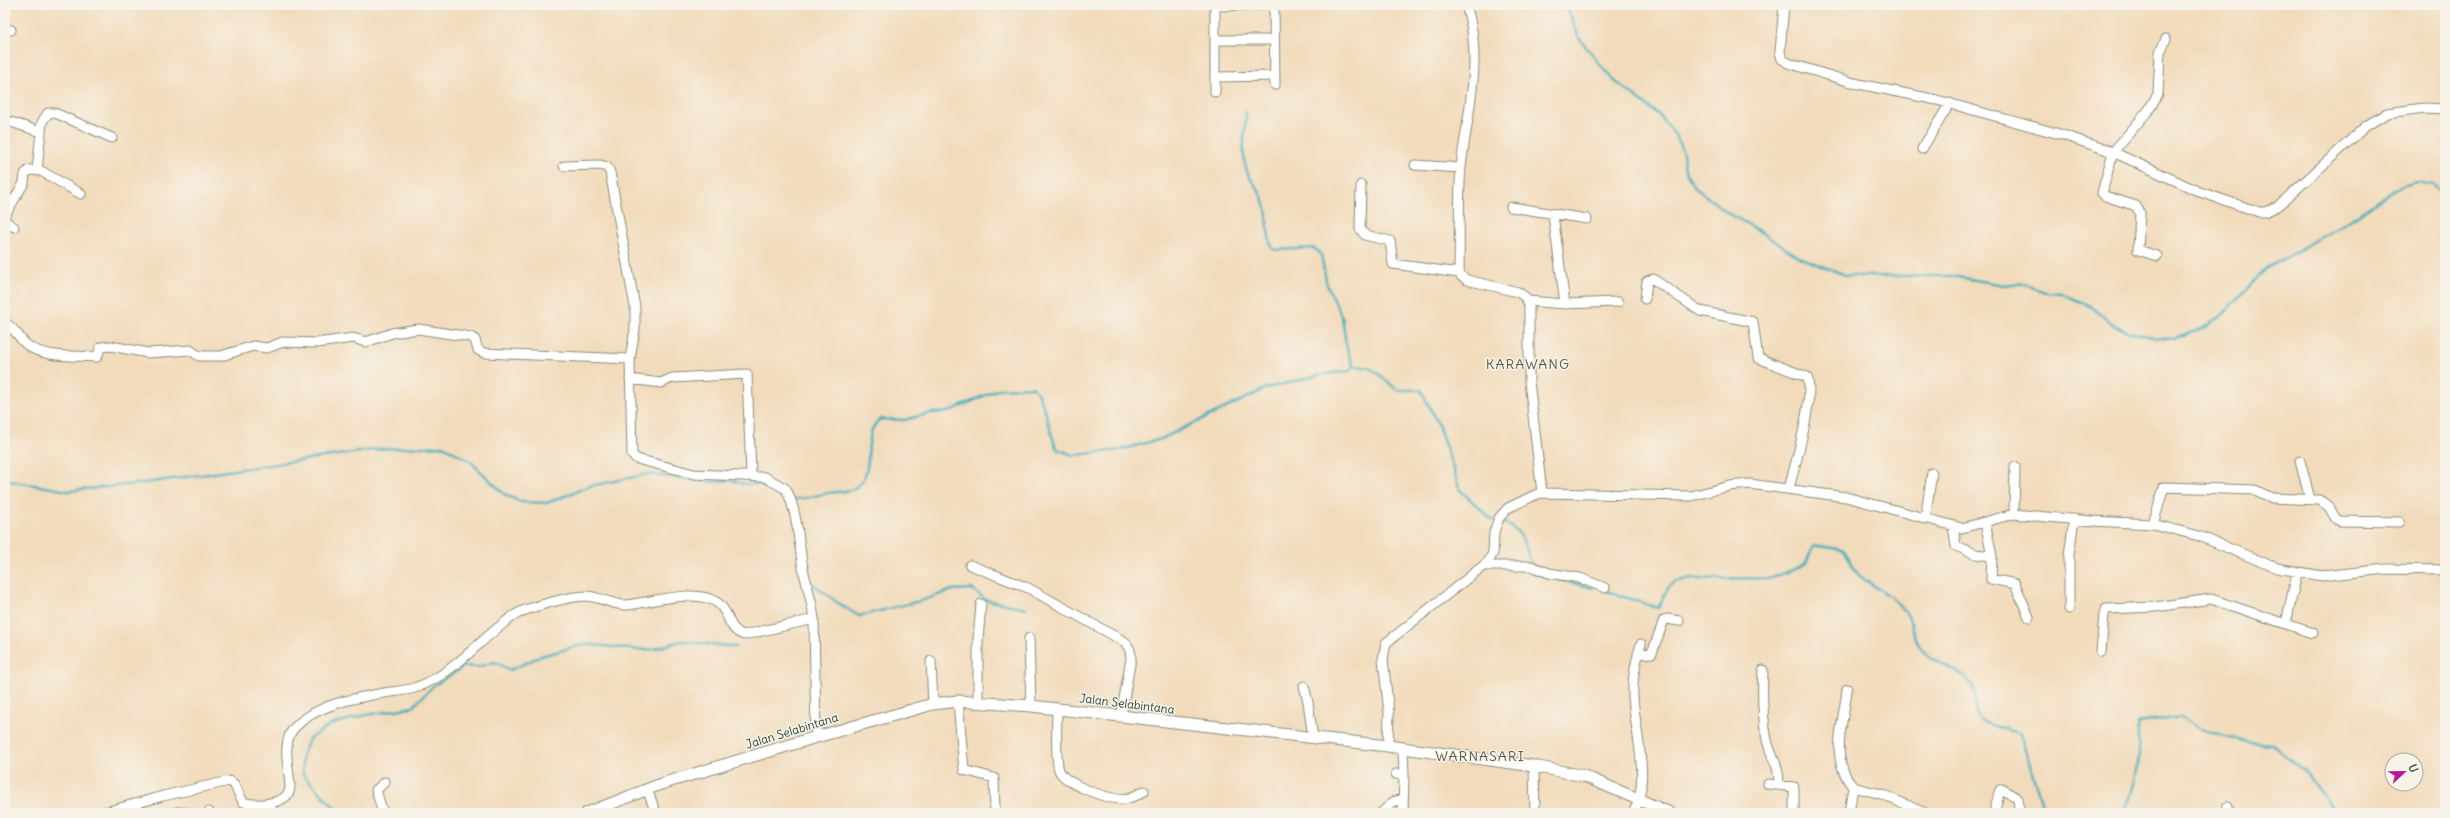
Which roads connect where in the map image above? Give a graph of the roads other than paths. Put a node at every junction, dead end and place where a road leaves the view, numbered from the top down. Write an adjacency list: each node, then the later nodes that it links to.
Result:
1 (1215, 5): 2 (street); 7 (street)
2 (1260, 5)
3 (1274, 5): 8 (street)
4 (1466, 5): 20 (street)
5 (1784, 5): 11 (street)
6 (2166, 39): 17 (street)
7 (1216, 40): 8 (street); 9 (street)
8 (1274, 40): 9 (street)
9 (1215, 76): 10 (street)
10 (1215, 92)
11 (1950, 103): 16 (street); 17 (street)
12 (2445, 109): 17 (street)
13 (5, 120): 14 (street)
14 (41, 132): 15 (street); 21 (street)
15 (112, 138)
16 (1922, 149)
17 (2113, 152): 30 (street)
18 (1415, 165): 20 (street)
19 (564, 166): 37 (street)
20 (1461, 168): 31 (street)
21 (37, 170): 23 (street); 25 (street)
22 (1361, 185): 31 (street)
23 (81, 194)
24 (1511, 207): 26 (street)
25 (5, 215)
26 (1553, 215): 27 (street); 35 (street)
27 (1587, 219)
28 (5, 221): 29 (street)
29 (14, 227)
30 (2157, 256)
31 (1459, 273): 33 (street)
32 (1645, 299): 43 (street)
33 (1528, 301): 35 (street); 44 (street)
34 (1618, 302): 35 (street)
35 (1564, 304)
36 (5, 323): 37 (street)
37 (630, 359): 38 (street)
38 (630, 379): 42 (street); 42 (street)
39 (2300, 461): 45 (street)
40 (2015, 467): 46 (street)
41 (1932, 473): 47 (street)
42 (751, 475): 62 (street)
43 (1789, 488): 44 (street); 47 (street)
44 (1542, 494): 55 (street)
45 (2310, 499): 50 (street); 51 (street)
46 (2014, 514): 48 (street); 49 (street)
47 (1924, 519): 52 (street)
48 (2074, 519): 51 (street); 60 (street)
49 (1985, 522): 52 (street); 53 (street)
50 (2400, 522)
51 (2153, 524): 57 (street)
52 (1953, 526): 53 (street)
53 (1992, 556): 61 (street)
54 (970, 566): 79 (street)
55 (1484, 566): 58 (street); 82 (street)
56 (2445, 570): 57 (street)
57 (2297, 573): 64 (street)
58 (1605, 588)
59 (981, 604): 75 (street)
60 (2069, 609)
61 (2029, 617)
62 (814, 619): 80 (street); 93 (street)
63 (1679, 621): 69 (street)
64 (2286, 623): 65 (street); 68 (street)
65 (2313, 633)
66 (1029, 638): 77 (street)
67 (1641, 644): 69 (street)
68 (2101, 652)
69 (1638, 654): 92 (street)
70 (931, 661): 76 (street)
71 (1763, 670): 87 (street)
72 (1304, 686): 81 (street)
73 (1847, 689): 88 (street)
74 (958, 701): 75 (street, Jalan Selabintana); 76 (street, Jalan Selabintana); 101 (street)
75 (978, 701): 77 (street, Jalan Selabintana)
76 (933, 704): 80 (street, Jalan Selabintana)
77 (1031, 706): 78 (street, Jalan Selabintana)
78 (1057, 708): 79 (street, Jalan Selabintana); 90 (street)
79 (1121, 716): 81 (street, Jalan Selabintana)
80 (816, 737): 89 (street, Jalan Selabintana)
81 (1313, 738): 82 (street, Jalan Selabintana)
82 (1388, 746): 83 (street, Jalan Selabintana)
83 (1403, 749): 84 (street, Jalan Selabintana); 91 (street)
84 (1534, 766): 92 (street, Jalan Selabintana); 104 (street)
85 (385, 782): 98 (street)
86 (1768, 784): 87 (street)
87 (1779, 784): 107 (street)
88 (1853, 787): 108 (street); 109 (street)
89 (647, 789): 99 (street, Jalan Selabintana); 100 (street)
90 (1144, 791)
91 (1402, 799): 102 (street); 103 (street)
92 (1640, 800): 105 (street); 106 (street, Jalan Selabintana)
93 (271, 802): 95 (street); 97 (street)
94 (177, 812): 96 (street)
95 (102, 813)
96 (188, 813)
97 (271, 813)
98 (382, 813)
99 (587, 813)
100 (656, 813)
101 (995, 813)
102 (1380, 813)
103 (1403, 813)
104 (1535, 813)
105 (1633, 813)
106 (1670, 813)
107 (1794, 813)
108 (1849, 813)
109 (1925, 813)
110 (1994, 813): 111 (street)
111 (2017, 813)

